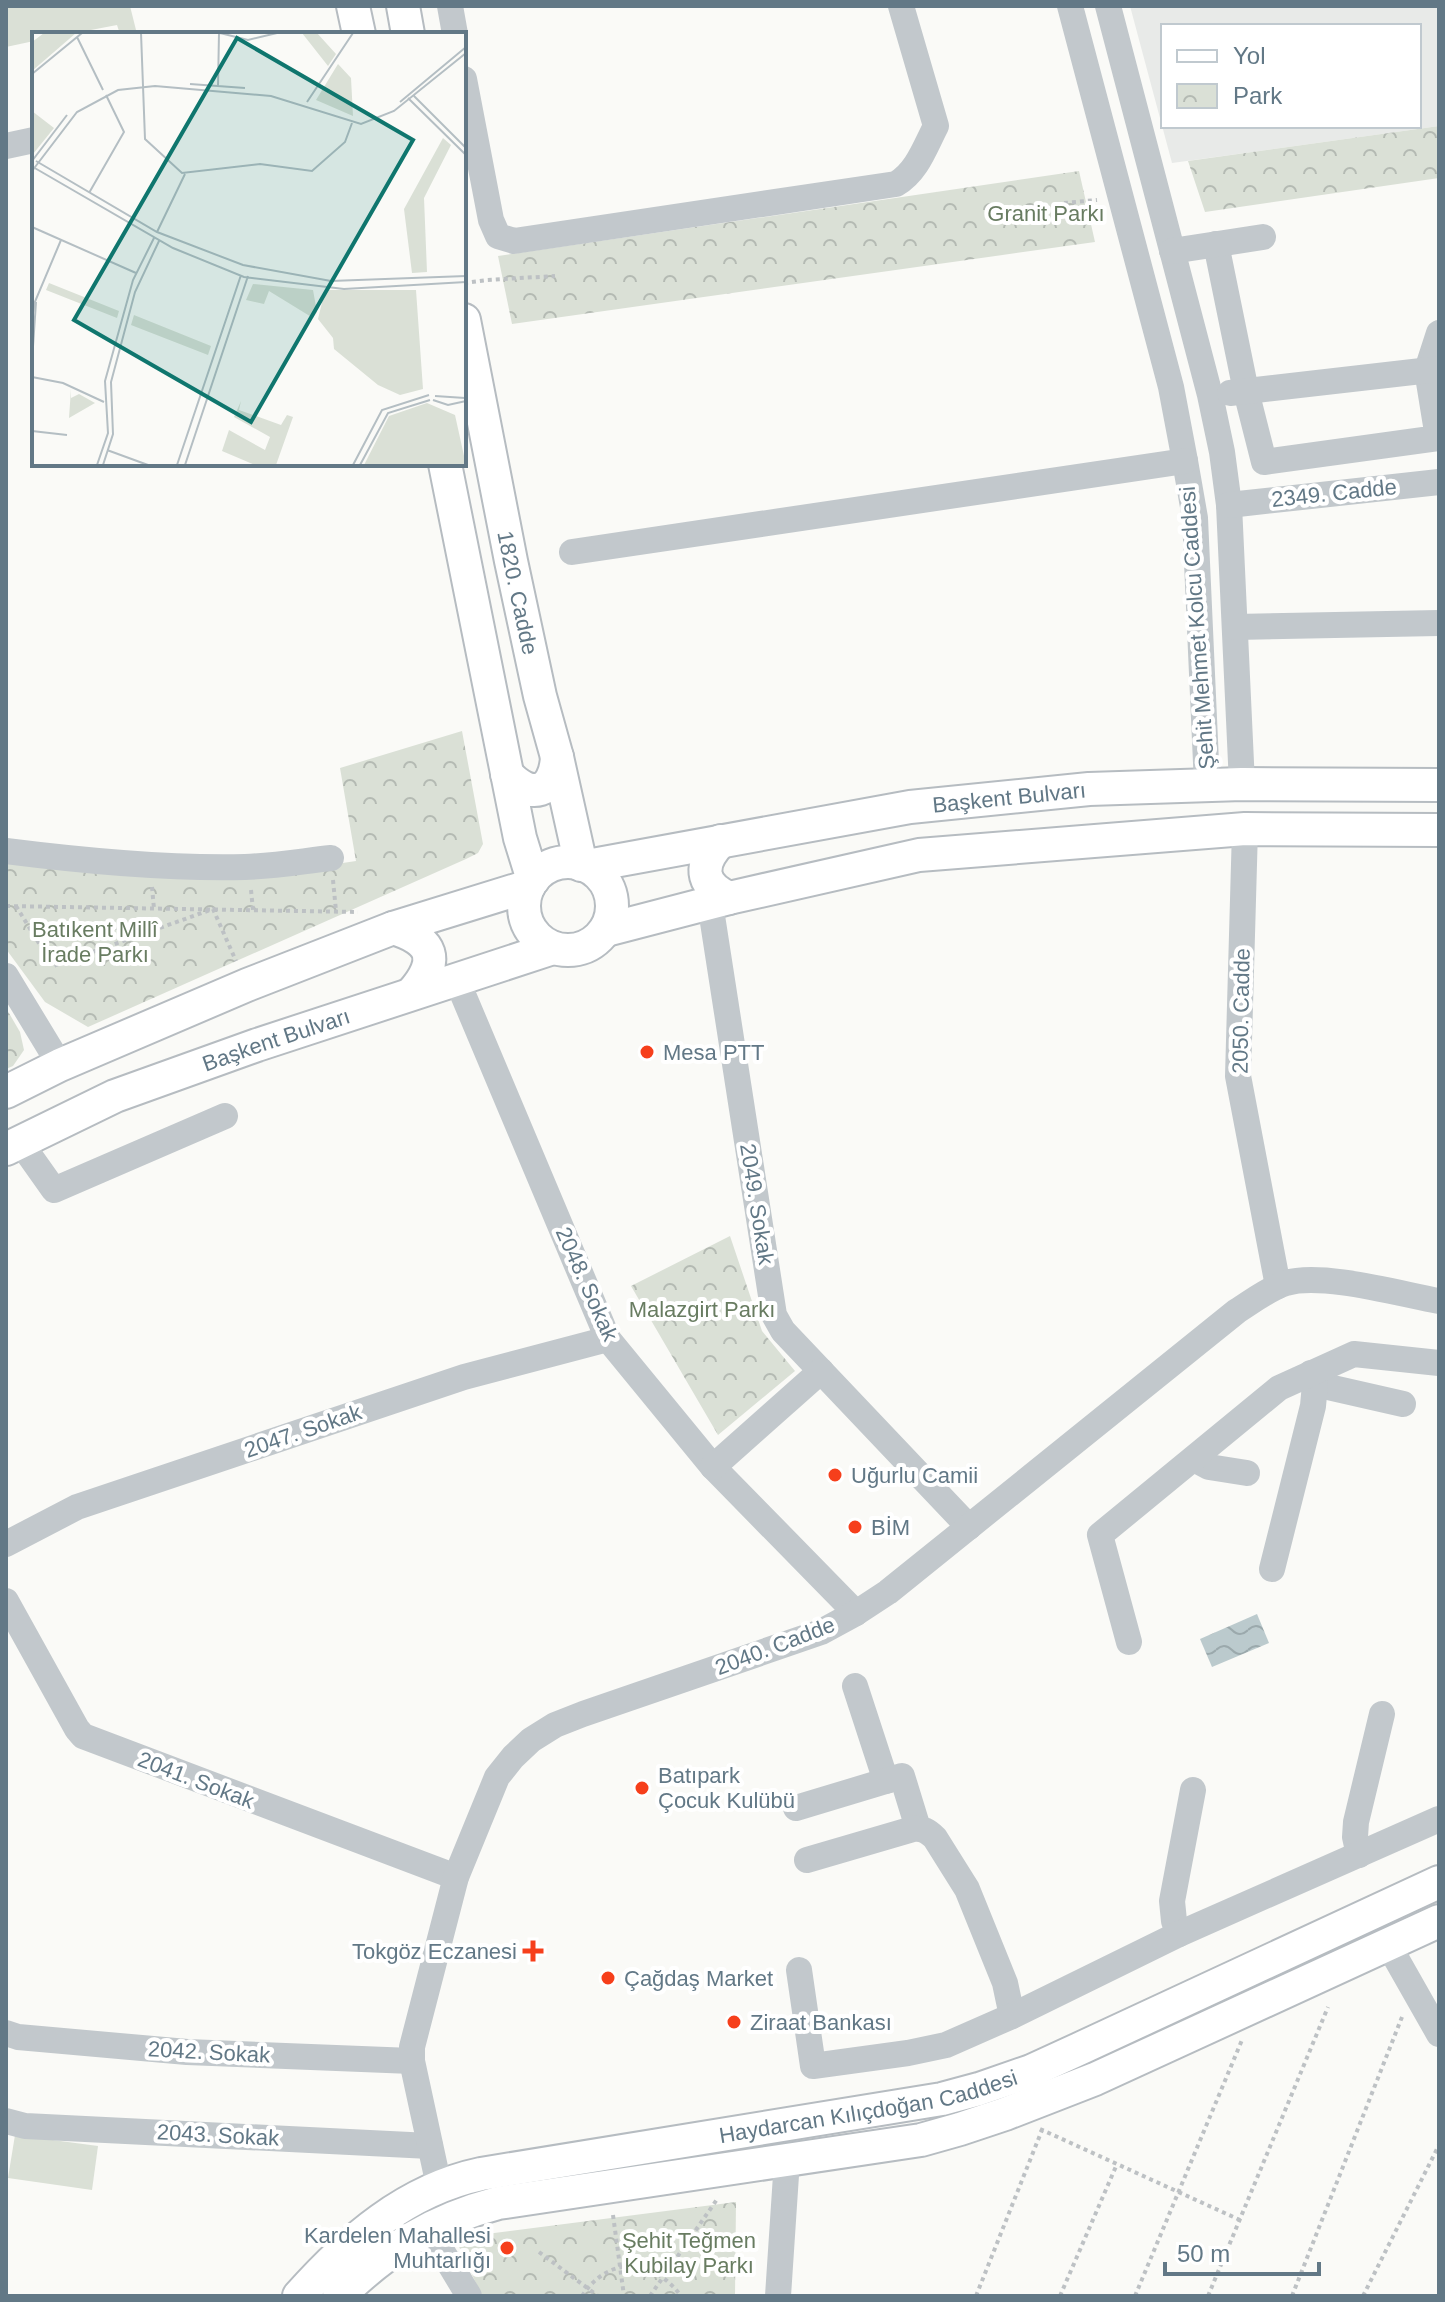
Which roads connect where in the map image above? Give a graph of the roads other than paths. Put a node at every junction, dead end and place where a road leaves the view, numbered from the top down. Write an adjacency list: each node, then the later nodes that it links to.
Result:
1 (353, 6): 7 (main road)
2 (403, 6): 8 (main road)
3 (450, 6): 9 (street)
4 (901, 6): 10 (street)
5 (1070, 6): 21 (street, Şehit Mehmet Kolcu Caddesi)
6 (1108, 6): 15 (street, Şehit Mehmet Kolcu Caddesi)
7 (359, 32)
8 (408, 32)
9 (455, 32)
10 (466, 89)
11 (32, 140): 12 (street)
12 (6, 146)
13 (1263, 237): 14 (street)
14 (1216, 244): 15 (street); 19 (street)
15 (1172, 251): 20 (street, Şehit Mehmet Kolcu Caddesi)
16 (466, 330): 28 (main road, 1820. Cadde)
17 (1439, 333): 18 (street)
18 (1433, 369): 19 (street); 19 (street)
19 (1246, 391): 20 (street)
20 (1210, 395): 24 (street, Şehit Mehmet Kolcu Caddesi)
21 (1185, 461): 25 (street); 31 (street, Şehit Mehmet Kolcu Caddesi)
22 (445, 466): 29 (main road, 1820. Cadde)
23 (1439, 482): 24 (street, 2349. Cadde)
24 (1229, 505): 27 (street, Şehit Mehmet Kolcu Caddesi)
25 (572, 552)
26 (1439, 623): 27 (street)
27 (1235, 627): 30 (street, Şehit Mehmet Kolcu Caddesi)
28 (557, 757): 29 (main road); 38 (main road, 1820. Cadde)
29 (507, 774): 39 (main road, 1820. Cadde)
30 (1242, 784): 31 (main road, Başkent Bulvarı); 32 (main road, Başkent Bulvarı)
31 (1207, 785): 35 (main road, Başkent Bulvarı)
32 (1439, 785)
33 (1245, 829): 34 (main road); 40 (main road); 51 (street, 2050. Cadde)
34 (1439, 830)
35 (721, 841): 38 (main road, Başkent Bulvarı); 40 (main road)
36 (6, 851): 37 (street)
37 (331, 858)
38 (584, 865): 39 (main road); 42 (main road)
39 (531, 883): 41 (main road); 43 (main road)
40 (720, 901): 42 (main road); 55 (street, 2049. Sokak)
41 (379, 920): 46 (main road); 47 (main road)
42 (606, 930): 43 (main road)
43 (553, 948): 45 (main road, Başkent Bulvarı)
44 (6, 976): 47 (street)
45 (456, 978): 46 (main road, Başkent Bulvarı); 53 (street, 2048. Sokak)
46 (412, 993): 50 (main road, Başkent Bulvarı)
47 (60, 1065): 48 (main road)
48 (6, 1092)
49 (225, 1116): 50 (street)
50 (13, 1146)
51 (1278, 1286): 52 (street, 2040. Cadde); 61 (street, 2040. Cadde)
52 (1439, 1301)
53 (608, 1339): 59 (street, 2048. Sokak); 62 (street, 2047. Sokak)
54 (1439, 1363): 56 (street)
55 (821, 1371): 59 (street); 61 (street, 2049. Sokak)
56 (1313, 1378): 57 (street); 58 (street); 63 (street)
57 (1403, 1404)
58 (1194, 1459): 60 (street); 66 (street)
59 (713, 1467): 65 (street, 2048. Sokak)
60 (1247, 1473)
61 (969, 1527): 65 (street, 2040. Cadde)
62 (6, 1544)
63 (1272, 1569)
64 (6, 1601): 76 (street, 2041. Sokak)
65 (856, 1613): 76 (street, 2040. Cadde)
66 (1129, 1642)
67 (855, 1686): 69 (street)
68 (1382, 1714): 74 (street)
69 (886, 1781): 71 (street); 73 (street)
70 (1193, 1790): 79 (street)
71 (796, 1808)
72 (1439, 1819): 74 (street)
73 (918, 1828): 75 (street); 82 (street)
74 (1359, 1855): 79 (street)
75 (807, 1860)
76 (456, 1877): 85 (street, 2040. Cadde)
77 (1439, 1882): 89 (main road, Haydarcan Kılıçdoğan Caddesi)
78 (1439, 1921): 80 (main road, Haydarcan Kılıçdoğan Caddesi)
79 (1179, 1934): 82 (street)
80 (1389, 1946): 84 (street); 88 (main road, Haydarcan Kılıçdoğan Caddesi)
81 (799, 1970): 82 (street)
82 (1012, 2016)
83 (6, 2033): 85 (street, 2042. Sokak)
84 (1439, 2034)
85 (412, 2061): 87 (street, 2040. Cadde)
86 (6, 2121): 87 (street, 2043. Sokak)
87 (430, 2146): 89 (street, 2040. Cadde)
88 (787, 2160): 90 (main road, Haydarcan Kılıçdoğan Caddesi); 94 (street)
89 (439, 2186): 90 (main road); 91 (main road, Haydarcan Kılıçdoğan Caddesi)
90 (438, 2223): 92 (main road, Haydarcan Kılıçdoğan Caddesi); 93 (street)
91 (299, 2296)
92 (339, 2296)
93 (469, 2296)
94 (778, 2296)

